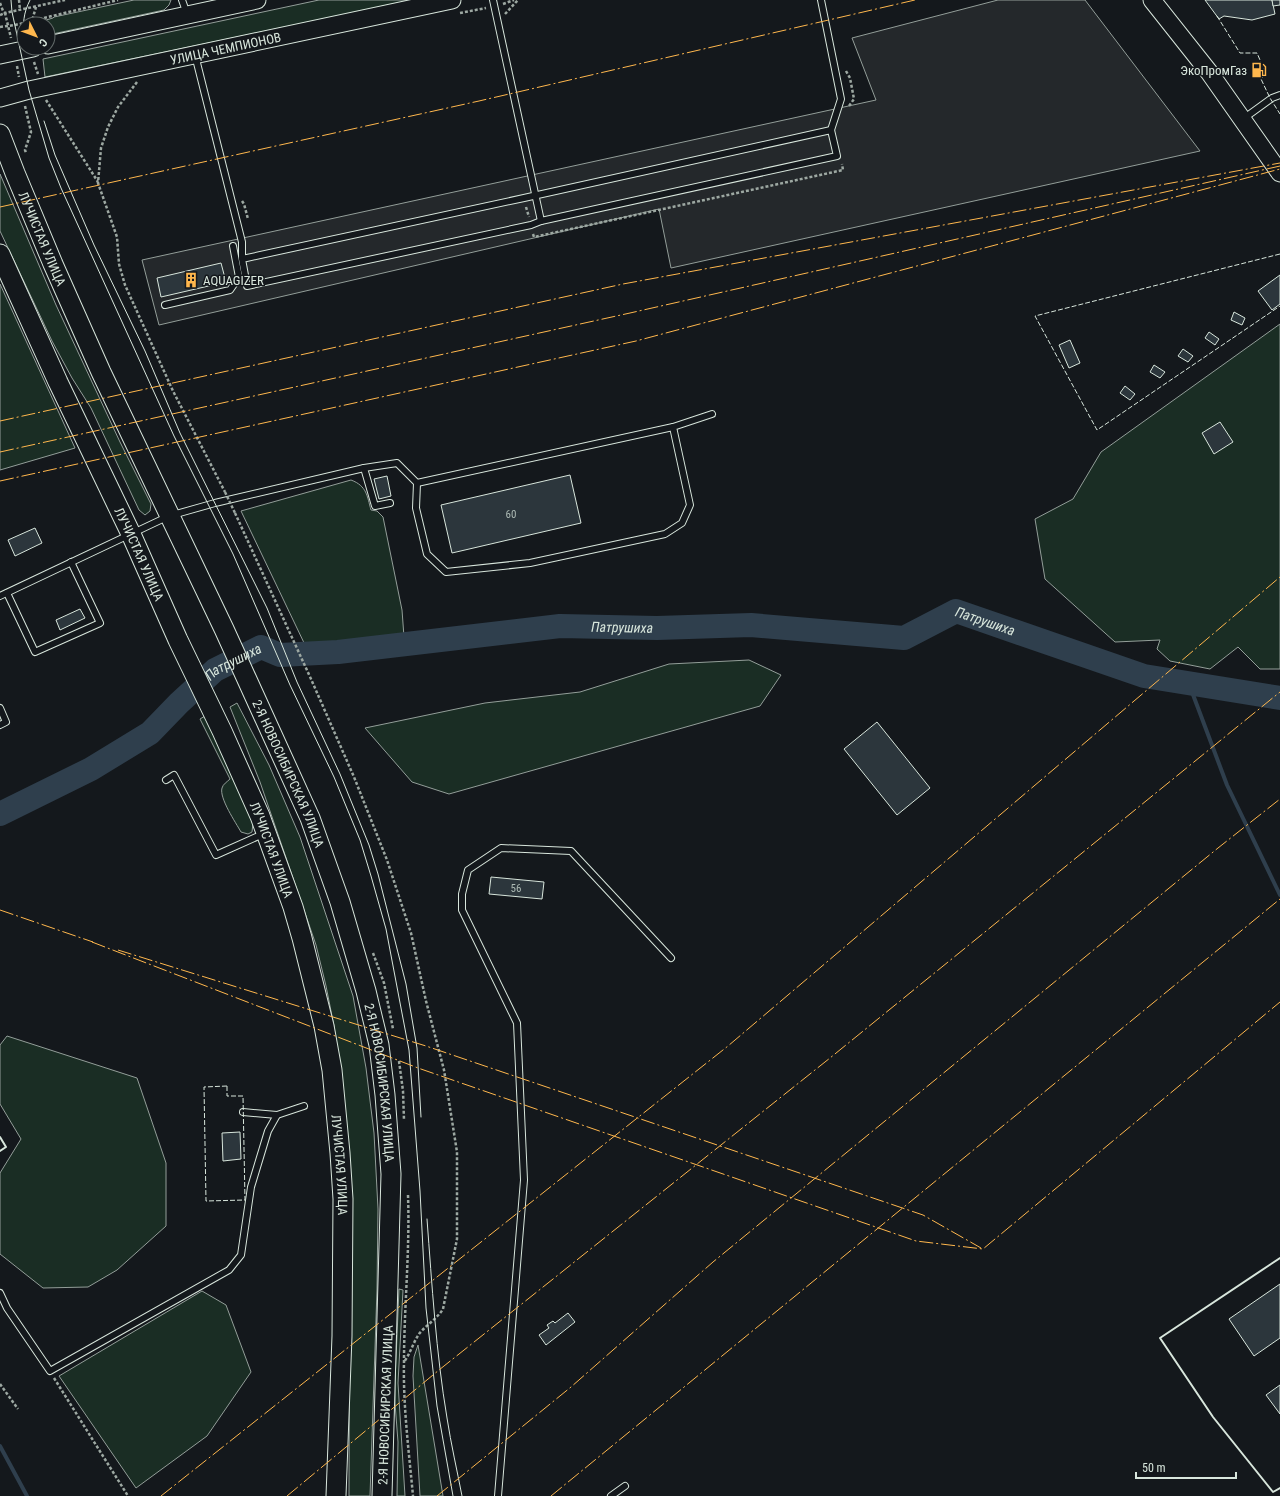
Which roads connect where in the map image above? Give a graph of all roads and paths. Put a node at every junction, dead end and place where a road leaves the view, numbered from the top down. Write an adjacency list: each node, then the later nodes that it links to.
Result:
1 (19, 0): 13 (path)
2 (65, 0): 11 (path)
3 (118, 0): 17 (path)
4 (257, 0): 12 (street)
5 (452, 0): 24 (street, УЛИЦА ЧЕМПИОНОВ)
6 (493, 0): 38 (lane)
7 (518, 0): 18 (path)
8 (821, 0): 33 (lane)
9 (1152, 0): 32 (street)
10 (0, 3): 14 (path)
11 (36, 6): 13 (path); 16 (path)
12 (185, 7): 22 (street)
13 (20, 10): 14 (path)
14 (5, 13): 15 (path); 20 (path)
15 (0, 15)
16 (32, 16)
17 (48, 16)
18 (502, 17)
19 (16, 24): 20 (path)
20 (8, 26): 21 (path); 23 (path)
21 (0, 27)
22 (56, 43)
23 (16, 44)
24 (195, 55): 28 (street, УЛИЦА ЧЕМПИОНОВ); 42 (lane)
25 (19, 56): 29 (path)
26 (22, 56): 28 (path)
27 (137, 82): 37 (path)
28 (42, 88): 29 (street, УЛИЦА ЧЕМПИОНОВ); 37 (path)
29 (22, 92): 31 (street, УЛИЦА ЧЕМПИОНОВ); 35 (path)
30 (1280, 95): 32 (lane)
31 (0, 98)
32 (1242, 120): 36 (street)
33 (831, 130): 38 (lane); 39 (lane)
34 (0, 134): 49 (main road, ЛУЧИСТАЯ УЛИЦА)
35 (27, 157)
36 (1280, 173)
37 (98, 183): 64 (path, bridge)
38 (535, 196): 39 (lane); 42 (lane)
39 (541, 221): 42 (lane)
40 (233, 246): 43 (lane)
41 (0, 254): 50 (main road, ЛУЧИСТАЯ УЛИЦА)
42 (242, 259)
43 (165, 305)
44 (712, 414): 45 (lane)
45 (672, 427): 47 (lane); 47 (lane)
46 (364, 468): 47 (lane); 48 (lane); 49 (lane)
47 (417, 483)
48 (390, 502)
49 (169, 516): 50 (lane); 54 (main road, ЛУЧИСТАЯ УЛИЦА)
50 (131, 534): 51 (lane); 58 (main road, ЛУЧИСТАЯ УЛИЦА)
51 (71, 562): 52 (lane); 52 (lane)
52 (7, 592): 53 (lane)
53 (0, 596)
54 (252, 690): 71 (main road, 2-Я НОВОСИБИРСКАЯ УЛИЦА)
55 (0, 708): 56 (lane)
56 (0, 725)
57 (166, 780): 58 (lane)
58 (267, 833): 70 (main road, ЛУЧИСТАЯ УЛИЦА)
59 (671, 958): 72 (lane)
60 (304, 1106): 62 (lane)
61 (243, 1112): 62 (lane)
62 (277, 1115): 65 (lane)
63 (0, 1293): 65 (lane)
64 (404, 1363)
65 (50, 1371): 69 (path)
66 (0, 1384): 67 (path)
67 (18, 1409)
68 (625, 1486): 73 (lane)
69 (128, 1496)
70 (336, 1496)
71 (382, 1496)
72 (498, 1496)
73 (611, 1496)

